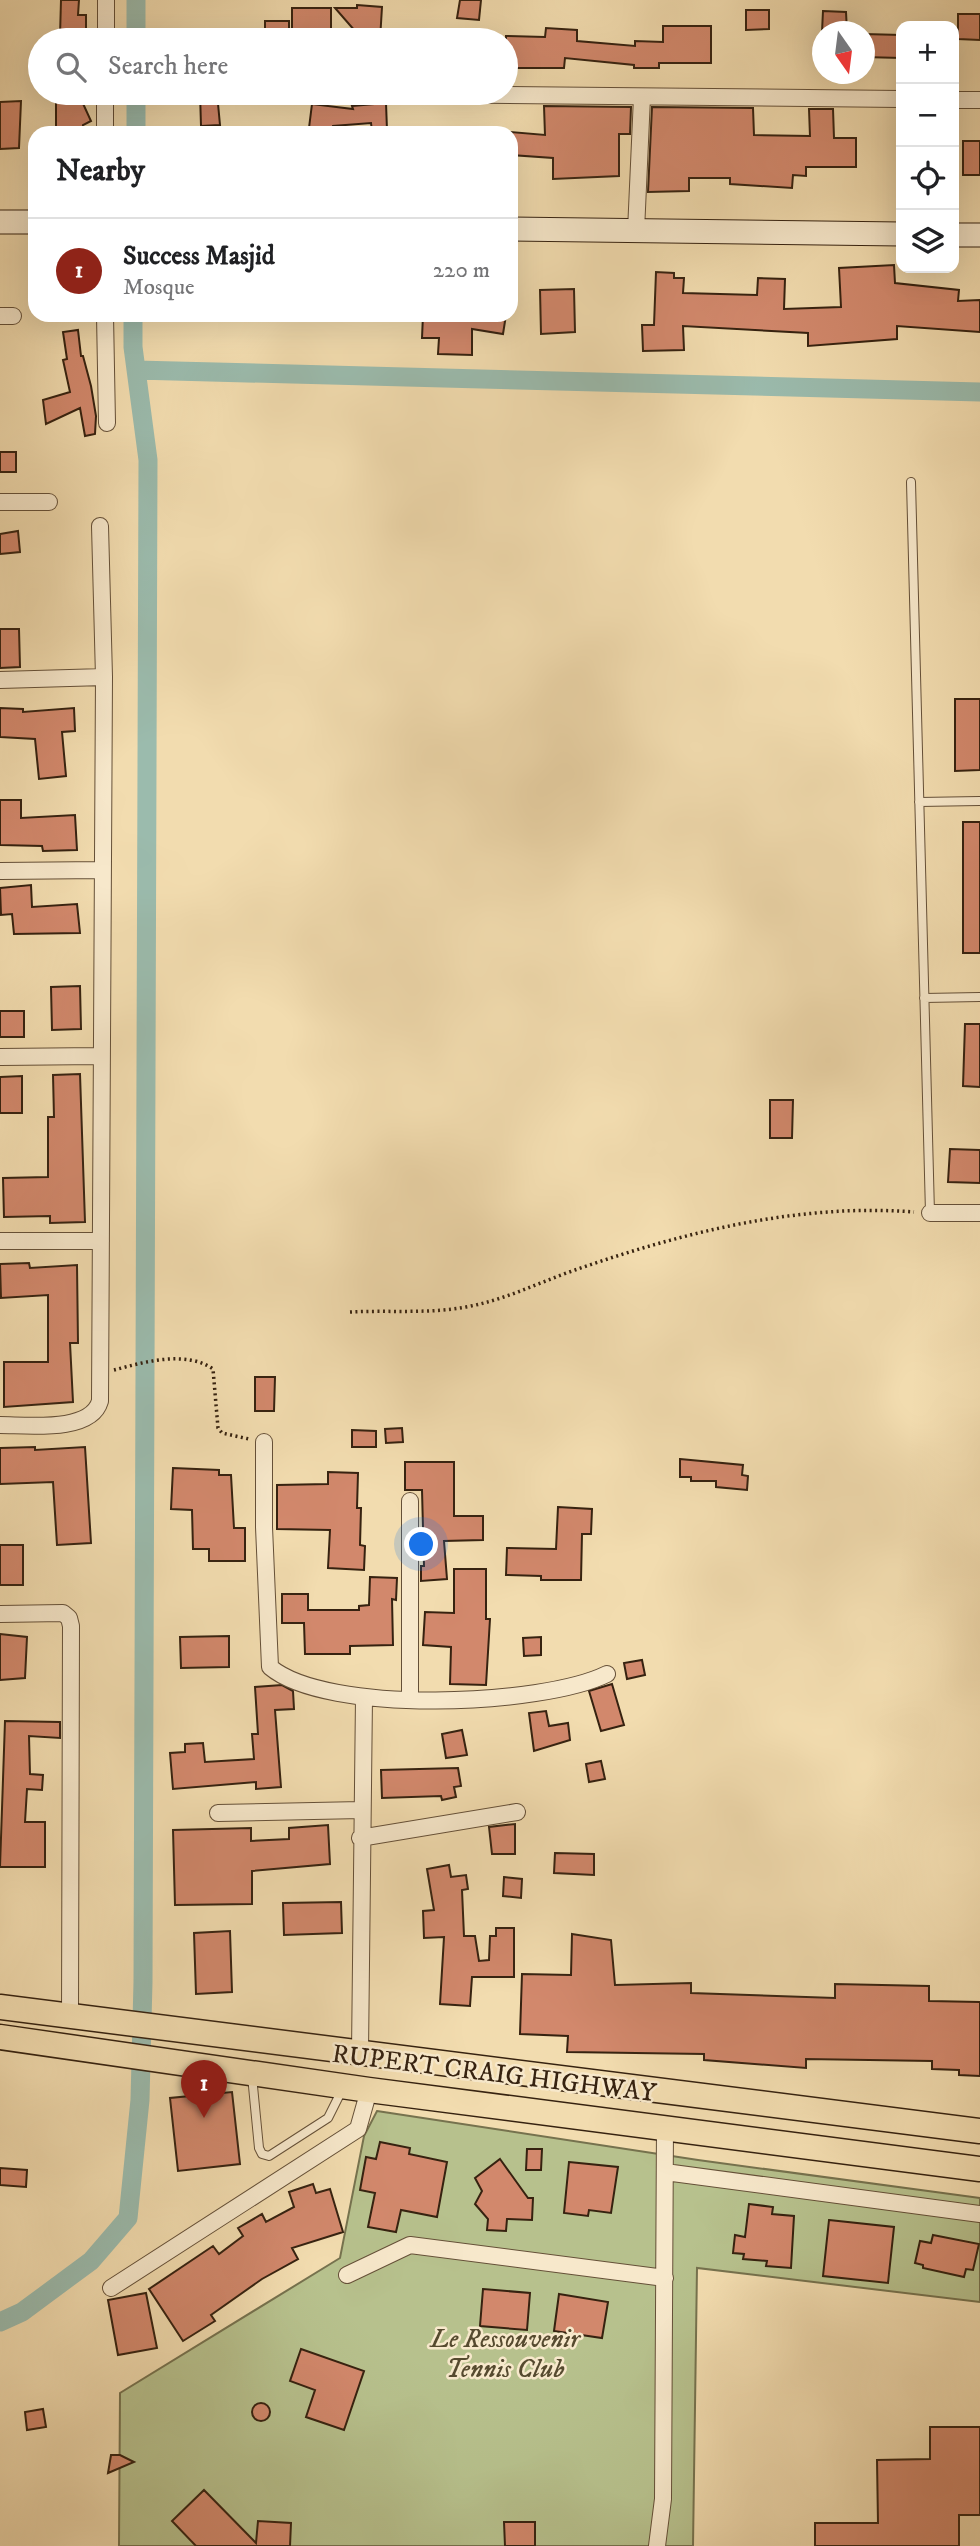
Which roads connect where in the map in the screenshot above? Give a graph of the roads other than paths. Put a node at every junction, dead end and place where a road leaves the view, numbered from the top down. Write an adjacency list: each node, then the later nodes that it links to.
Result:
1 (106, 0): 2 (street)
2 (106, 28)
3 (518, 95): 4 (street)
4 (642, 96): 5 (street); 13 (street)
5 (896, 99)
6 (959, 100): 7 (street)
7 (980, 100)
8 (105, 105): 9 (street)
9 (105, 126)
10 (0, 222): 11 (main road)
11 (28, 222)
12 (518, 229): 13 (main road)
13 (636, 231): 14 (main road)
14 (896, 234)
15 (959, 235): 16 (main road)
16 (980, 236)
17 (105, 322): 18 (street)
18 (107, 423)
19 (911, 482): 26 (lane)
20 (0, 502): 21 (street)
21 (49, 502)
22 (100, 526): 23 (street)
23 (104, 677): 24 (street); 27 (street)
24 (0, 680)
25 (980, 801): 26 (lane)
26 (919, 802): 30 (lane)
27 (101, 870): 28 (street); 31 (street)
28 (0, 871)
29 (980, 997): 30 (lane)
30 (924, 998): 33 (lane)
31 (99, 1056): 32 (street); 36 (street)
32 (0, 1057)
33 (930, 1213): 34 (street)
34 (980, 1213)
35 (0, 1241): 36 (street)
36 (101, 1241): 37 (street)
37 (0, 1425)
38 (264, 1442): 42 (street)
39 (410, 1502): 43 (street)
40 (0, 1614): 49 (street)
41 (607, 1674): 43 (street)
42 (364, 1697): 43 (street); 44 (street)
43 (410, 1700)
44 (361, 1810): 46 (street); 47 (street)
45 (517, 1812): 47 (street)
46 (218, 1813)
47 (360, 1838): 51 (street)
48 (0, 2007): 49 (main road, RUPERT CRAIG HIGHWAY)
49 (70, 2016): 51 (main road, RUPERT CRAIG HIGHWAY)
50 (0, 2037): 52 (main road, RUPERT CRAIG HIGHWAY)
51 (360, 2052): 56 (main road, RUPERT CRAIG HIGHWAY)
52 (252, 2073): 53 (main road, RUPERT CRAIG HIGHWAY); 53 (lane)
53 (344, 2085): 54 (main road, RUPERT CRAIG HIGHWAY)
54 (369, 2090): 55 (main road, RUPERT CRAIG HIGHWAY); 62 (street)
55 (666, 2126): 57 (main road, RUPERT CRAIG HIGHWAY); 58 (street)
56 (980, 2130)
57 (980, 2169)
58 (665, 2172): 59 (street); 61 (street)
59 (980, 2214)
60 (347, 2275): 61 (street)
61 (665, 2278): 63 (street)
62 (111, 2288)
63 (657, 2546)

